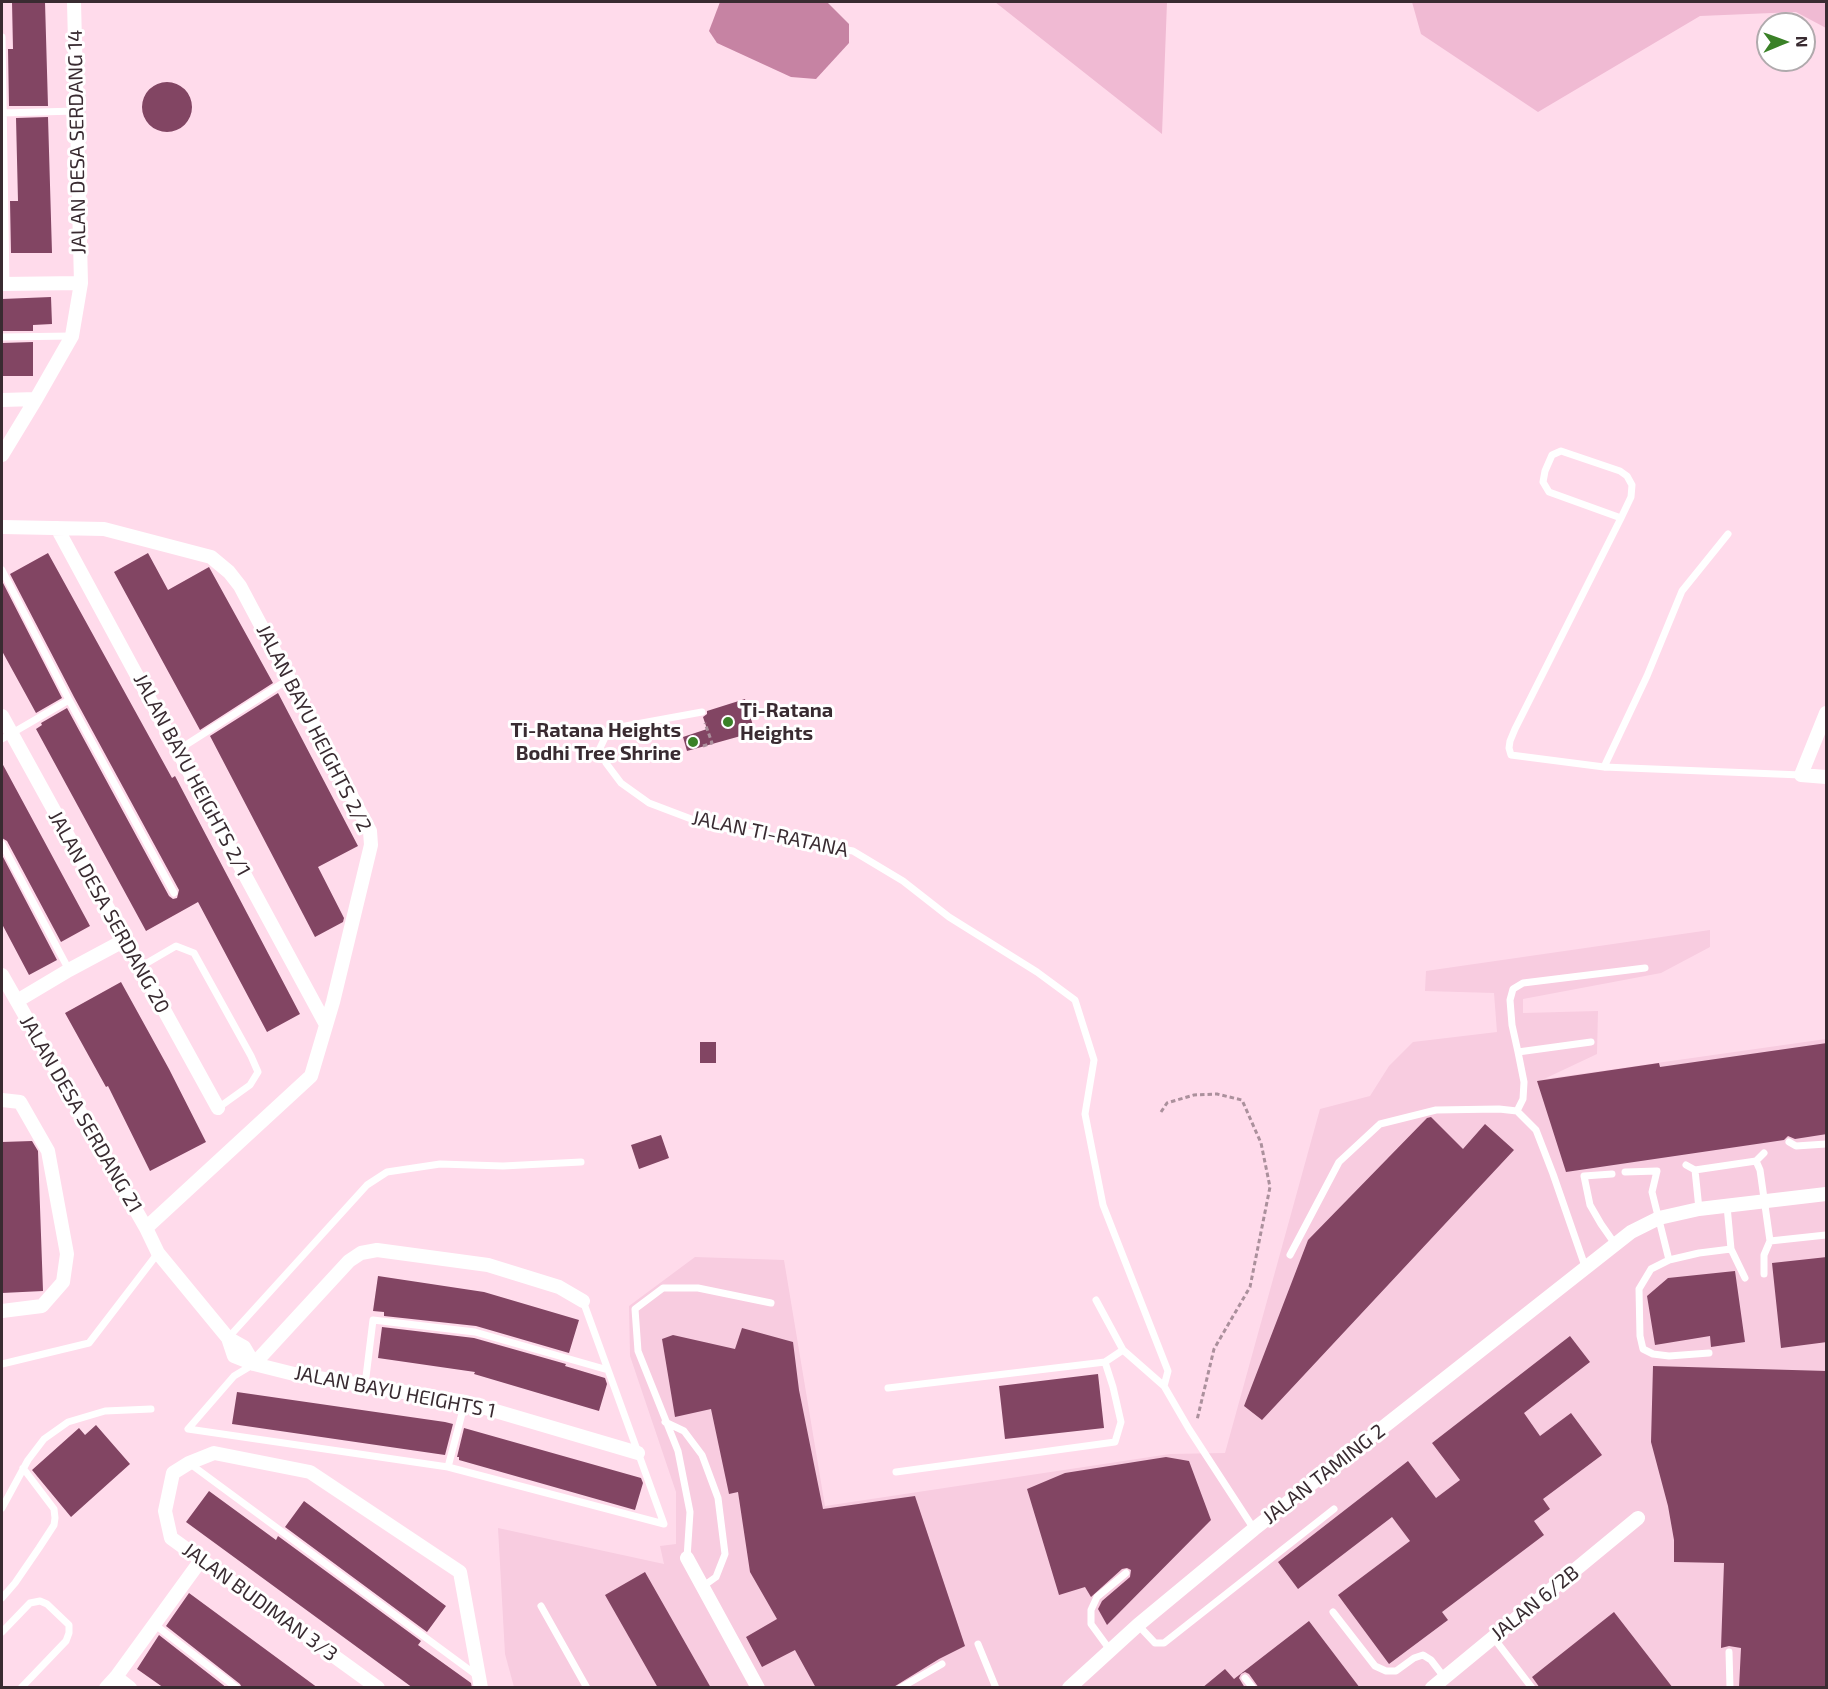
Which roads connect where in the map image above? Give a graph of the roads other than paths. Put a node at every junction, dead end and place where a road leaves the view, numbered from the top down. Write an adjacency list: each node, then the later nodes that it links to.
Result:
1 (74, 2): 3 (street, JALAN DESA SERDANG 14)
2 (2, 37): 4 (lane)
3 (77, 111): 4 (lane); 5 (street, JALAN DESA SERDANG 14)
4 (3, 113): 6 (lane)
5 (81, 283): 6 (street); 7 (street, JALAN DESA SERDANG 14)
6 (4, 284)
7 (72, 336): 8 (lane); 9 (street)
8 (2, 337)
9 (36, 399): 10 (street); 11 (street)
10 (2, 400)
11 (2, 454)
12 (1621, 518): 12 (lane); 24 (lane)
13 (2, 527): 14 (street, JALAN BAYU HEIGHTS 2/2)
14 (57, 528): 17 (street, JALAN BAYU HEIGHTS 2/2); 23 (street, JALAN BAYU HEIGHTS 2/1)
15 (1728, 534): 24 (lane)
16 (2, 570): 18 (lane)
17 (289, 679): 23 (lane); 35 (street, JALAN BAYU HEIGHTS 2/2)
18 (69, 700): 22 (lane); 28 (lane)
19 (702, 712): 78 (lane, JALAN TI-RATANA)
20 (1827, 713): 25 (street)
21 (2, 716): 22 (street, JALAN DESA SERDANG 20)
22 (6, 736): 29 (street, JALAN DESA SERDANG 20)
23 (178, 750): 35 (street, JALAN BAYU HEIGHTS 2/1)
24 (1604, 767): 25 (lane)
25 (1801, 775): 26 (street)
26 (1827, 777)
27 (2, 844): 32 (lane)
28 (174, 893)
29 (125, 940): 30 (street, JALAN DESA SERDANG 20); 32 (street)
30 (140, 967): 39 (street, JALAN DESA SERDANG 20); 39 (lane)
31 (1645, 968): 37 (lane)
32 (69, 970): 34 (street)
33 (2, 975): 34 (street, JALAN DESA SERDANG 21)
34 (17, 1001): 55 (street, JALAN DESA SERDANG 21)
35 (325, 1023): 55 (street, JALAN BAYU HEIGHTS 2/2)
36 (1591, 1042): 37 (lane)
37 (1518, 1052): 40 (lane)
38 (2, 1100): 69 (street)
39 (218, 1107)
40 (1517, 1111): 61 (lane); 63 (lane)
41 (1789, 1142): 42 (lane)
42 (1827, 1144)
43 (1764, 1153): 44 (lane)
44 (1756, 1161): 47 (lane); 51 (lane)
45 (580, 1162): 70 (lane)
46 (1686, 1165): 47 (lane)
47 (1695, 1170): 53 (lane)
48 (1625, 1172): 54 (lane)
49 (1612, 1174): 58 (lane)
50 (1827, 1194): 51 (street, JALAN TAMING 2)
51 (1764, 1201): 52 (street, JALAN TAMING 2); 57 (lane)
52 (1727, 1206): 53 (street, JALAN TAMING 2); 59 (lane)
53 (1700, 1209): 54 (street, JALAN TAMING 2)
54 (1659, 1218): 58 (street, JALAN TAMING 2); 62 (lane)
55 (146, 1228): 60 (street, JALAN DESA SERDANG 21)
56 (1827, 1234): 57 (lane)
57 (1770, 1241): 64 (lane)
58 (1615, 1244): 63 (street, JALAN TAMING 2)
59 (1731, 1249): 62 (lane); 65 (lane)
60 (158, 1253): 70 (street, JALAN DESA SERDANG 21); 74 (lane)
61 (1290, 1255)
62 (1669, 1260): 72 (lane)
63 (1586, 1269): 91 (street, JALAN TAMING 2)
64 (1764, 1274)
65 (1745, 1278)
66 (1096, 1300): 71 (lane)
67 (583, 1301): 75 (street); 76 (lane)
68 (771, 1303): 82 (lane)
69 (2, 1311)
70 (228, 1338): 75 (street, JALAN DESA SERDANG 21)
71 (1123, 1350): 73 (lane); 78 (lane)
72 (1709, 1353)
73 (1105, 1362): 79 (lane); 87 (lane)
74 (2, 1364)
75 (254, 1364): 77 (street, JALAN BAYU HEIGHTS 1); 85 (lane)
76 (608, 1370): 77 (lane); 83 (lane)
77 (365, 1385): 80 (street, JALAN BAYU HEIGHTS 1)
78 (1164, 1386): 91 (lane)
79 (888, 1388)
80 (465, 1402): 83 (street, JALAN BAYU HEIGHTS 1); 85 (lane)
81 (151, 1408): 86 (lane)
82 (665, 1422): 92 (lane); 95 (lane)
83 (638, 1453): 85 (lane)
84 (189, 1463): 93 (street, JALAN BUDIMAN 3/3); 110 (lane); 110 (street)
85 (448, 1467)
86 (23, 1468): 88 (lane); 96 (lane)
87 (896, 1472)
88 (2, 1508)
89 (1334, 1509): 100 (lane)
90 (1638, 1518): 102 (street, JALAN 6/2B)
91 (1254, 1528): 100 (street, JALAN TAMING 2)
92 (687, 1558): 95 (street)
93 (201, 1560): 99 (street); 114 (street, JALAN BUDIMAN 3/3)
94 (1126, 1573): 104 (lane)
95 (702, 1587): 116 (street)
96 (2, 1598)
97 (541, 1606): 115 (lane)
98 (1333, 1612): 107 (lane)
99 (154, 1624): 109 (street); 113 (lane)
100 (1138, 1625): 104 (street, JALAN TAMING 2)
101 (2, 1632): 111 (lane)
102 (1493, 1637): 107 (street, JALAN 6/2B); 122 (lane)
103 (978, 1644): 118 (lane)
104 (1110, 1650): 119 (street, JALAN TAMING 2)
105 (1729, 1652): 123 (lane)
106 (942, 1664): 117 (lane)
107 (1444, 1677): 121 (street, JALAN 6/2B)
108 (1245, 1678): 120 (lane)
109 (111, 1682): 112 (street)
110 (480, 1682)
111 (21, 1688)
112 (130, 1688)
113 (237, 1688)
114 (378, 1688)
115 (587, 1688)
116 (758, 1688)
117 (900, 1688)
118 (996, 1688)
119 (1069, 1688)
120 (1253, 1688)
121 (1432, 1688)
122 (1532, 1688)
123 (1730, 1688)

